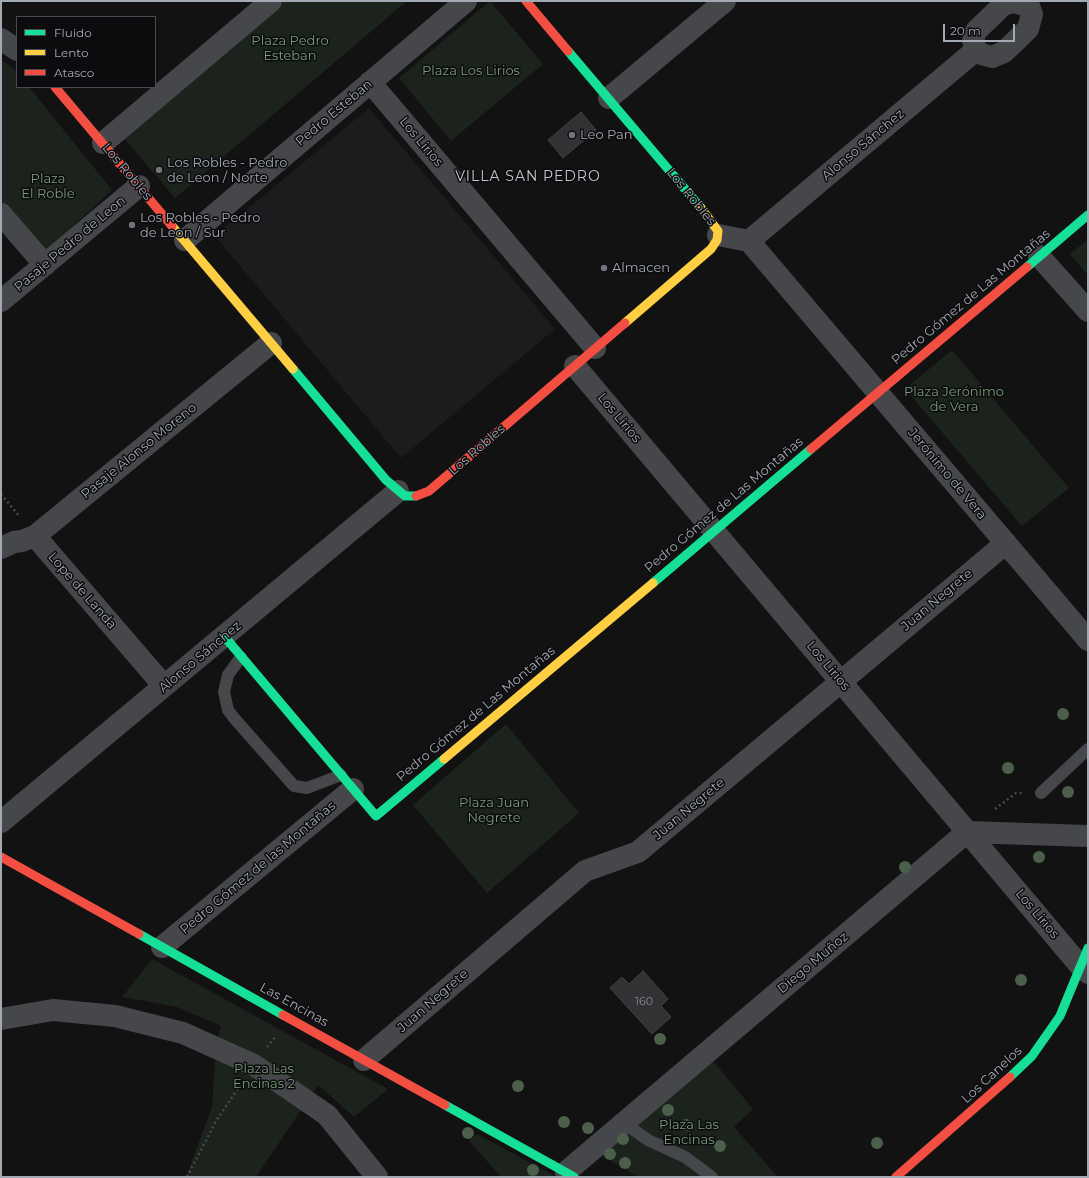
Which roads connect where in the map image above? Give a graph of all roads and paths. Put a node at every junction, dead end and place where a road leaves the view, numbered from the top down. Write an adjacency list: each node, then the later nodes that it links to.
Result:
1 (271, 1): 12 (street)
2 (466, 1): 9 (street, Pedro Esteban)
3 (526, 1): 11 (street, Los Robles)
4 (724, 1): 11 (street)
5 (1032, 4): 8 (street); 8 (street)
6 (1, 39): 7 (street)
7 (16, 49)
8 (976, 50): 18 (street, Alonso Sánchez)
9 (370, 82): 17 (street, Pedro Esteban); 24 (street, Los Lirios)
10 (55, 88): 12 (street, Los Robles)
11 (609, 98): 16 (street, Los Robles)
12 (103, 143): 13 (street, Los Robles)
13 (139, 186): 17 (street, Los Robles); 20 (street, Pasaje Pedro de Leon)
14 (1, 214): 20 (street)
15 (1088, 215): 19 (street, Pedro Gómez de Las Montañas)
16 (718, 236): 18 (street); 24 (street, Los Robles)
17 (185, 240): 23 (street, Los Robles)
18 (749, 241): 26 (street, Jerónimo de Vera)
19 (1040, 256): 22 (street); 26 (street, Pedro Gómez de Las Montañas)
20 (45, 265): 21 (street, Pasaje Pedro de Leon)
21 (1, 301)
22 (1088, 311)
23 (271, 343): 27 (street, Los Robles); 30 (street, Pasaje Alonso Moreno)
24 (596, 348): 25 (street, Los Robles)
25 (575, 366): 27 (street, Los Robles); 29 (street, Los Lirios)
26 (878, 392): 29 (street, Pedro Gómez de Las Montañas); 31 (street, Jerónimo de Vera)
27 (398, 491): 33 (street, Alonso Sánchez)
28 (1, 494): 30 (path)
29 (714, 531): 36 (street, Los Lirios); 39 (street, Pedro Gómez de Las Montañas)
30 (35, 536): 32 (street, Pasaje Alonso Moreno); 37 (street, Lope de Landa)
31 (1006, 543): 34 (street, Jerónimo de Vera); 36 (street, Juan Negrete)
32 (1, 548)
33 (224, 636): 35 (street); 37 (street, Alonso Sánchez)
34 (1088, 640)
35 (241, 657): 39 (street); 39 (lane)
36 (841, 681): 42 (street, Los Lirios); 49 (street, Juan Negrete)
37 (164, 686): 41 (street, Alonso Sánchez)
38 (1088, 749): 40 (lane)
39 (347, 782): 45 (street, Pedro Gómez de las Montañas)
40 (1041, 793): 42 (path)
41 (1, 822)
42 (967, 832): 43 (street); 46 (street, Los Lirios); 51 (street, Diego Muñoz)
43 (1088, 836)
44 (1, 857): 45 (street, Las Encinas)
45 (162, 947): 48 (street, Las Encinas)
46 (1086, 963): 56 (street, Los Canelos)
47 (1, 1019): 50 (street)
48 (292, 1019): 49 (street, Las Encinas); 50 (path)
49 (364, 1060): 52 (street, Las Encinas)
50 (254, 1065): 53 (path); 54 (street)
51 (624, 1123): 52 (street, Diego Muñoz); 55 (lane)
52 (570, 1175)
53 (187, 1177)
54 (376, 1177)
55 (712, 1177)
56 (896, 1177)

